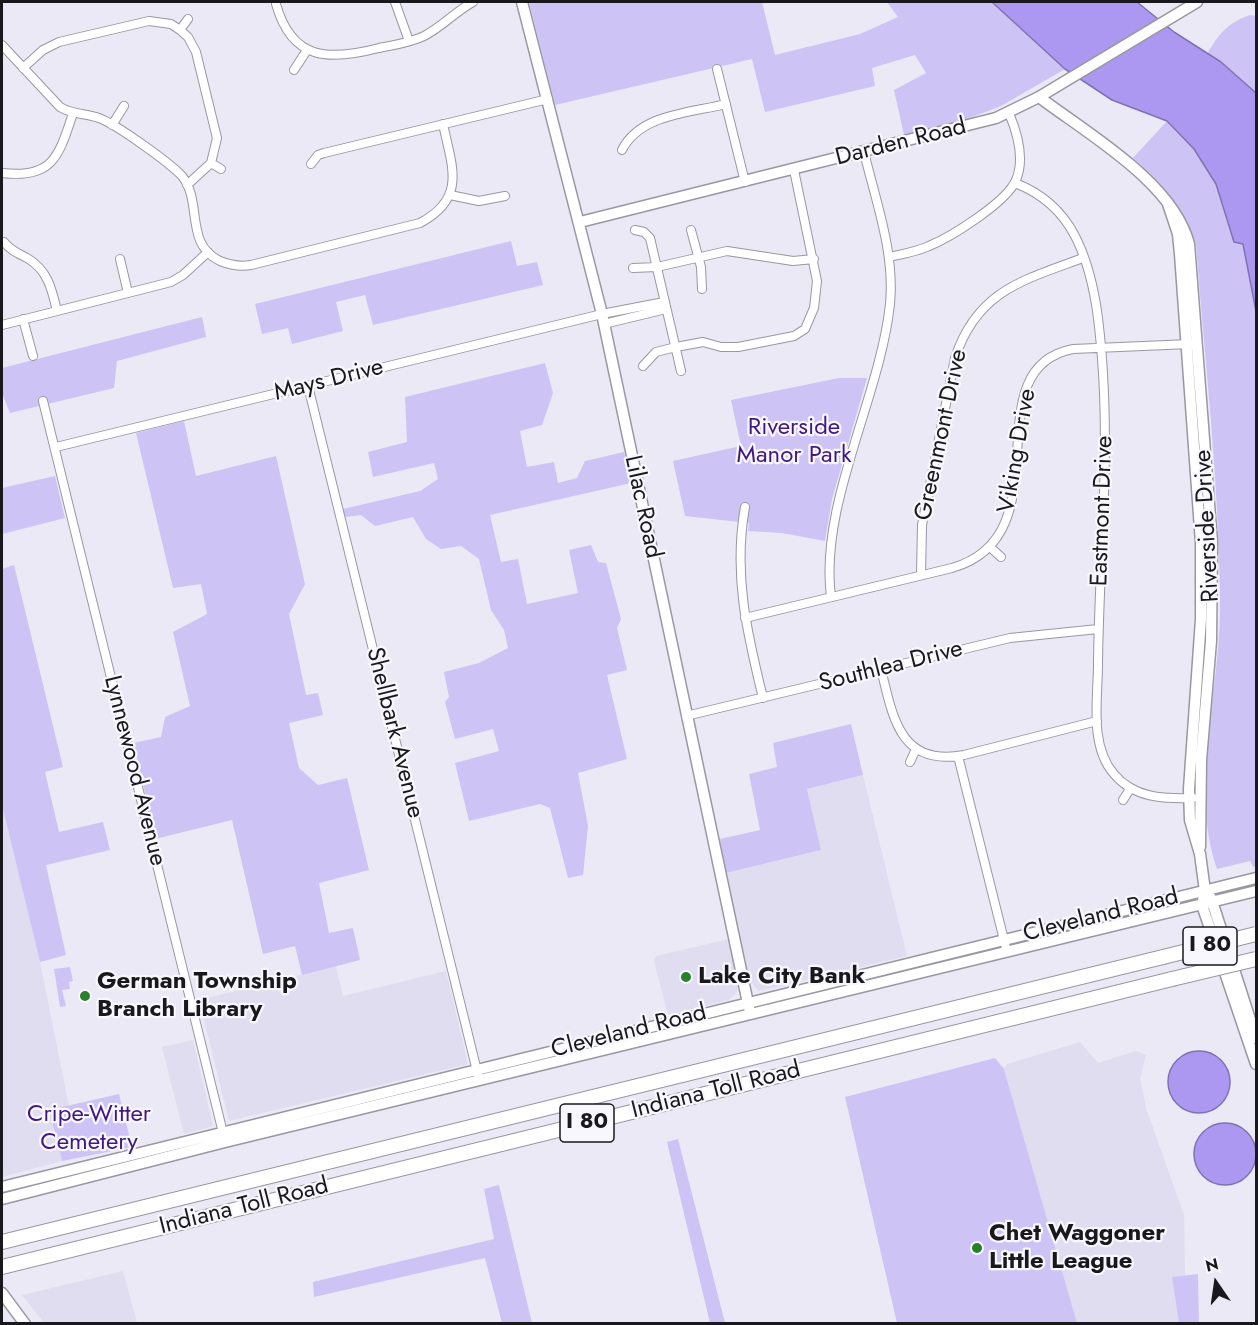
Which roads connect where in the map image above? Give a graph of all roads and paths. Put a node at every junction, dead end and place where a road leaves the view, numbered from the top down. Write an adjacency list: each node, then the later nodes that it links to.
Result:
1 (395, 2): 8 (street)
2 (473, 2): 8 (street)
3 (522, 2): 15 (street, Lilac Road)
4 (1197, 2): 14 (street, Darden Road)
5 (276, 4): 10 (street)
6 (188, 19): 7 (street)
7 (180, 30): 11 (street); 24 (street)
8 (409, 41): 10 (street)
9 (2, 45): 11 (street)
10 (307, 50): 13 (street)
11 (23, 68): 19 (street)
12 (717, 69): 16 (street)
13 (294, 70)
14 (1039, 97): 18 (street, Darden Road); 53 (street, Riverside Drive)
15 (548, 99): 20 (street); 34 (street, Lilac Road)
16 (726, 104): 22 (street); 29 (street)
17 (123, 106): 21 (street)
18 (1009, 112): 23 (street, Darden Road); 30 (street)
19 (73, 113): 21 (street); 28 (street)
20 (443, 124): 25 (street); 32 (street)
21 (112, 125): 31 (street)
22 (622, 150)
23 (864, 153): 27 (street, Darden Road); 40 (street)
24 (211, 163): 26 (street); 31 (street)
25 (311, 164)
26 (222, 169)
27 (794, 170): 29 (street, Darden Road); 43 (street)
28 (2, 173)
29 (745, 182): 34 (street, Darden Road)
30 (1015, 183): 40 (street); 41 (street, Eastmont Drive)
31 (187, 185): 38 (street)
32 (450, 195): 33 (street); 38 (street)
33 (505, 196)
34 (580, 222): 51 (street, Lilac Road)
35 (635, 230): 44 (street)
36 (691, 230): 39 (street)
37 (4, 242): 49 (street)
38 (208, 252): 47 (street)
39 (698, 256): 43 (street); 44 (street); 46 (street)
40 (889, 257): 66 (street)
41 (1083, 258): 55 (street, Eastmont Drive); 65 (street, Greenmont Drive)
42 (120, 259): 47 (street)
43 (814, 259): 54 (street)
44 (657, 267): 45 (street); 48 (street)
45 (633, 268)
46 (702, 289)
47 (128, 293): 49 (street)
48 (665, 306): 51 (street, Mays Drive); 54 (street)
49 (57, 311): 50 (street)
50 (24, 319): 52 (street); 56 (street)
51 (603, 319): 59 (street, Mays Drive); 71 (street, Lilac Road)
52 (2, 325)
53 (1192, 344): 55 (street, Viking Drive); 77 (street, Riverside Drive)
54 (676, 347): 57 (street); 58 (street)
55 (1101, 348): 63 (street, Viking Drive); 68 (street, Eastmont Drive)
56 (33, 357)
57 (643, 366)
58 (681, 371)
59 (308, 386): 61 (street, Mays Drive); 92 (street, Shellbark Avenue)
60 (43, 401): 61 (street, Lynnewood Avenue)
61 (56, 447): 93 (street, Lynnewood Avenue)
62 (745, 507): 67 (street)
63 (991, 548): 64 (street); 65 (street, Viking Drive)
64 (1001, 557)
65 (921, 575): 66 (street, Viking Drive)
66 (831, 597): 67 (street, Viking Drive)
67 (745, 618): 70 (street)
68 (1098, 629): 69 (street, Southlea Drive); 72 (street, Eastmont Drive)
69 (881, 669): 70 (street, Southlea Drive); 73 (street)
70 (764, 698): 71 (street, Southlea Drive)
71 (686, 716): 88 (street, Lilac Road)
72 (1097, 721): 74 (street); 76 (street, Eastmont Drive)
73 (916, 749): 74 (street); 75 (street)
74 (958, 756): 85 (street)
75 (910, 762)
76 (1130, 789): 77 (street); 78 (street)
77 (1195, 798): 80 (street, Riverside Drive)
78 (1123, 800)
79 (1257, 878): 80 (street, Cleveland Road)
80 (1205, 891): 82 (street); 83 (street, Riverside Drive); 85 (street, Cleveland Road)
81 (1257, 891): 82 (street, Cleveland Road)
82 (1214, 902): 83 (street, Cleveland Road); 90 (street)
83 (1202, 905): 86 (street, Cleveland Road); 91 (street)
84 (1257, 934): 96 (highway, Indiana Toll Road / I 80, bridge)
85 (1004, 940): 86 (street); 88 (street, Cleveland Road)
86 (1007, 952): 89 (street, Cleveland Road)
87 (1257, 959): 97 (highway, Indiana Toll Road / I 80, bridge)
88 (748, 1003): 89 (street, Lilac Road); 92 (street, Cleveland Road)
89 (751, 1015): 92 (street, Cleveland Road)
90 (1257, 1038)
91 (1257, 1064)
92 (478, 1075): 93 (street, Cleveland Road)
93 (224, 1137): 94 (street, Cleveland Road); 95 (street, Cleveland Road)
94 (2, 1187)
95 (2, 1199)
96 (2, 1242)
97 (2, 1267)
98 (2, 1293): 99 (street)
99 (25, 1323)

